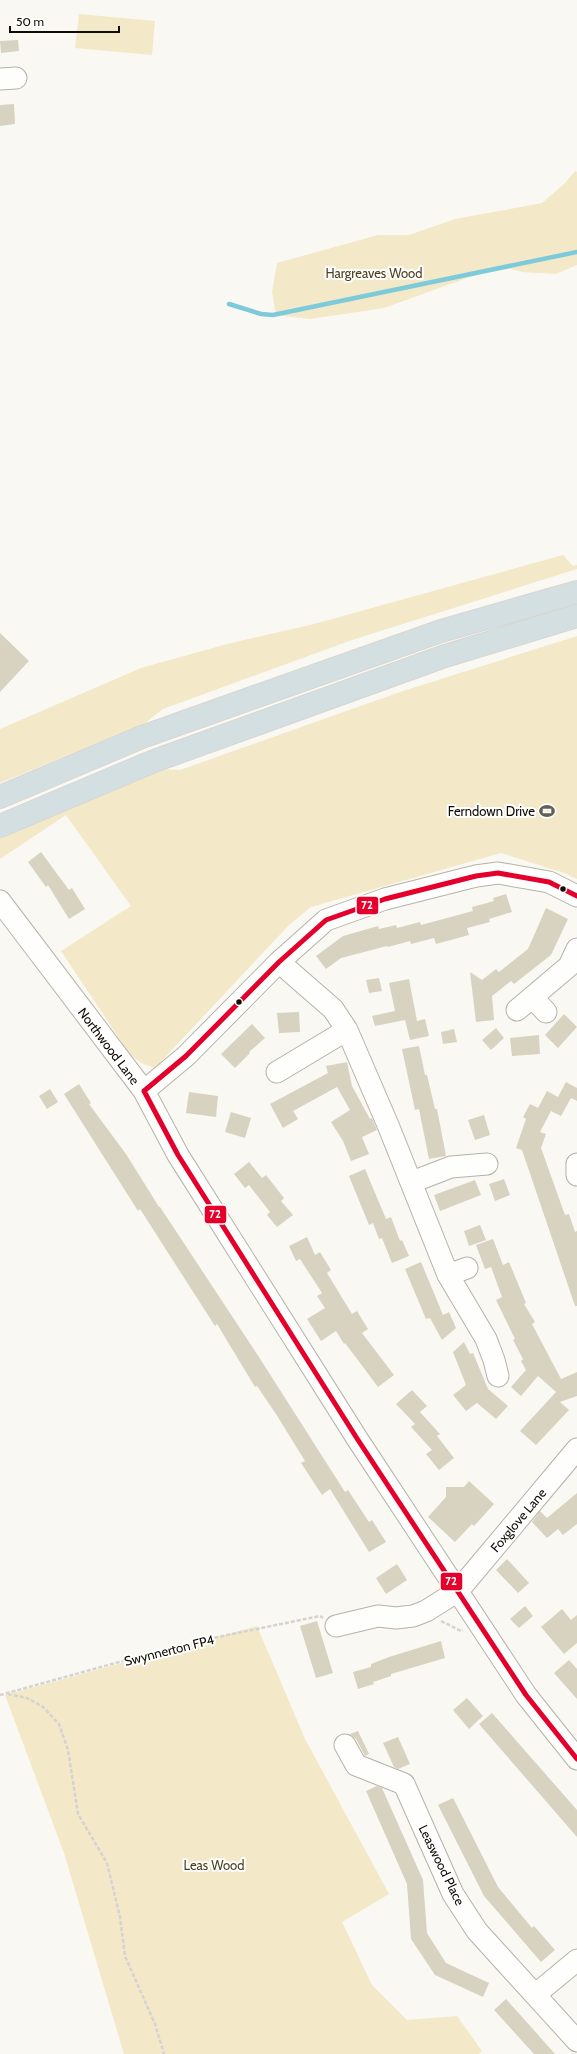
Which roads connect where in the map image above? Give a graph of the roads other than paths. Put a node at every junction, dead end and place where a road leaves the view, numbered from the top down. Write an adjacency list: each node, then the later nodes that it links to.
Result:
1 (577, 592): 3 (highway)
2 (577, 616): 4 (highway)
3 (0, 797)
4 (0, 826)
5 (577, 896): 8 (street)
6 (0, 901): 12 (street, Northwood Lane)
7 (577, 949): 9 (street)
8 (279, 962): 10 (street); 12 (street)
9 (532, 1006)
10 (347, 1030): 11 (street); 16 (street)
11 (277, 1072)
12 (144, 1091): 21 (street, Northwood Lane)
13 (487, 1164): 16 (street)
14 (577, 1164): 15 (street)
15 (577, 1175)
16 (412, 1182): 18 (street)
17 (467, 1268): 18 (street)
18 (448, 1275): 19 (street)
19 (498, 1376)
20 (577, 1449): 21 (street, Foxglove Lane)
21 (458, 1591): 22 (street, Foxglove Lane); 24 (street, Northwood Lane)
22 (347, 1629)
23 (345, 1745): 26 (street, Leaswood Place)
24 (577, 1759)
25 (577, 1960): 26 (street)
26 (536, 1994): 27 (street, Leaswood Place)
27 (577, 2041)

